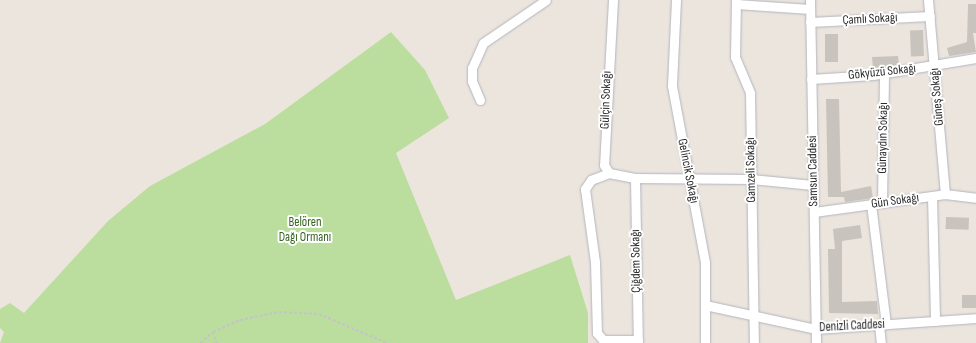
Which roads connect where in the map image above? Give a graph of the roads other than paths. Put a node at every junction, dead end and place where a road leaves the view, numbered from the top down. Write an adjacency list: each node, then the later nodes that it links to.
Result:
1 (546, 0): 13 (street)
2 (612, 0): 14 (street, Gülçin Sokağı)
3 (676, 0): 16 (street, Gelincik Sokağı)
4 (928, 0): 7 (street, Güneş Sokağı)
5 (736, 2): 6 (street); 17 (street, Gamzeli Sokağı)
6 (810, 4): 8 (street, Samsun Caddesi)
7 (930, 16): 8 (street, Çamlı Sokağı); 10 (street, Güneş Sokağı)
8 (810, 22): 12 (street, Samsun Caddesi)
9 (976, 58): 10 (street, Gökyüzü Sokağı)
10 (934, 66): 11 (street, Gökyüzü Sokağı); 19 (street, Güneş Sokağı)
11 (884, 73): 12 (street, Gökyüzü Sokağı); 22 (street, Günaydın Sokağı)
12 (811, 79): 18 (street, Samsun Caddesi)
13 (480, 100)
14 (609, 173): 15 (street); 31 (street)
15 (635, 178): 16 (street); 31 (street, Çiğdem Sokağı)
16 (689, 179): 17 (street); 25 (street, Gelincik Sokağı)
17 (752, 179): 18 (street); 26 (street, Gamzeli Sokağı)
18 (813, 185): 24 (street, Samsun Caddesi)
19 (945, 194): 20 (street, Gün Sokağı); 21 (street, Gün Sokağı)
20 (932, 196): 22 (street, Gün Sokağı); 28 (street)
21 (976, 198)
22 (882, 203): 23 (street, Gün Sokağı)
23 (871, 204): 24 (street, Gün Sokağı); 29 (street)
24 (814, 212): 30 (street, Samsun Caddesi)
25 (705, 305): 26 (street, Denizli Caddesi); 32 (street, Gelincik Sokağı)
26 (754, 315): 30 (street, Denizli Caddesi); 33 (street, Gamzeli Sokağı)
27 (976, 318): 28 (street, Denizli Caddesi)
28 (935, 321): 29 (street, Denizli Caddesi)
29 (882, 324): 30 (street, Denizli Caddesi); 35 (street)
30 (816, 329): 34 (street, Samsun Caddesi)
31 (638, 341)
32 (705, 343)
33 (754, 343)
34 (816, 343)
35 (881, 343)

